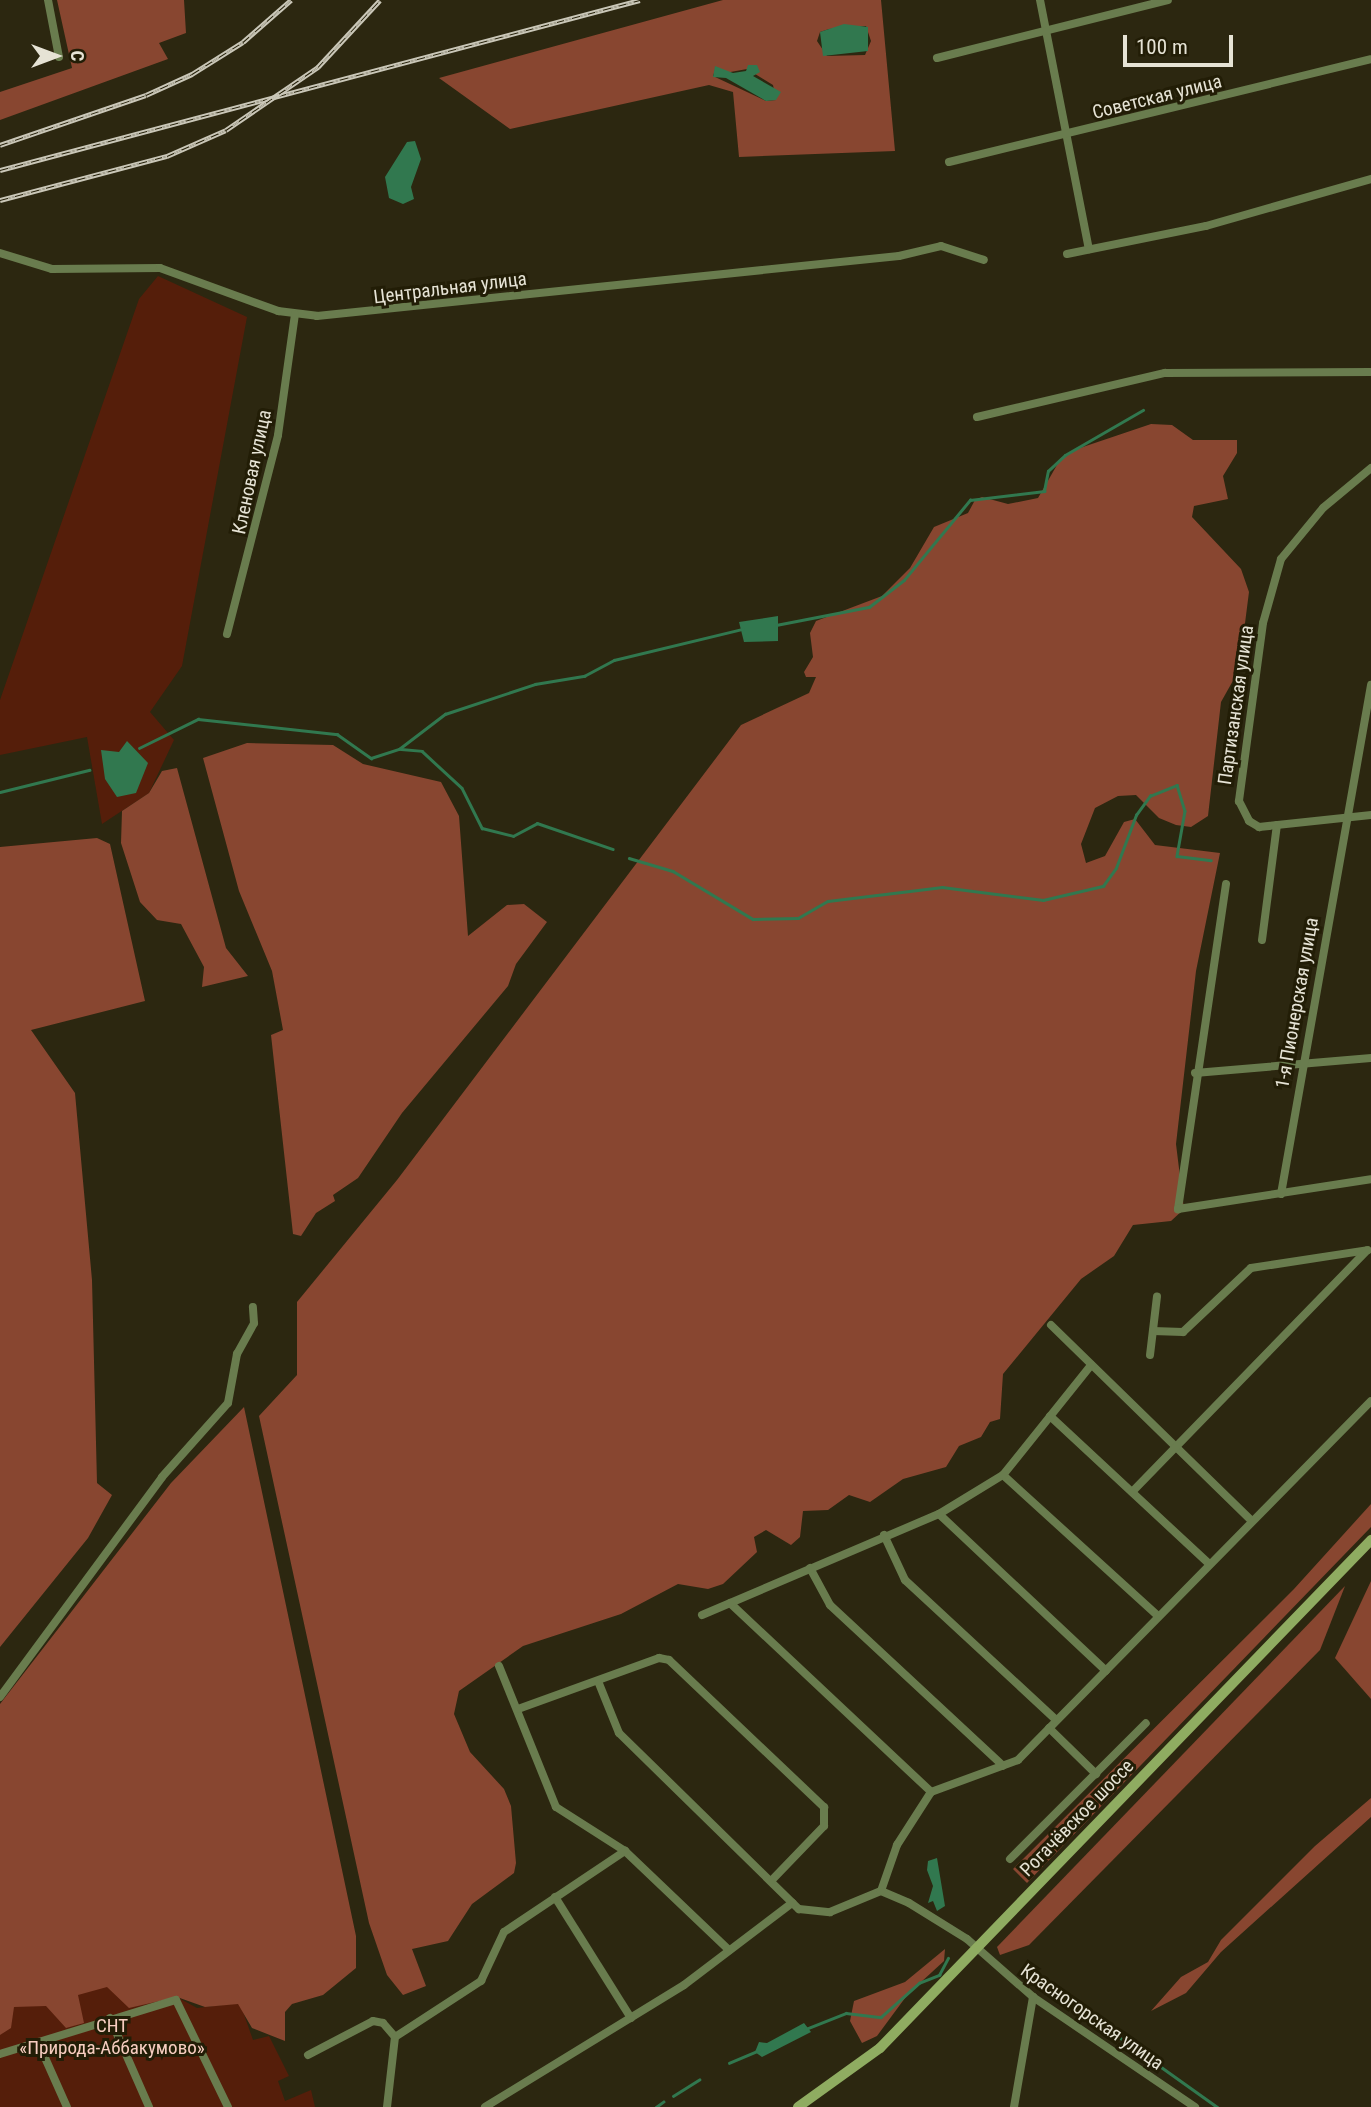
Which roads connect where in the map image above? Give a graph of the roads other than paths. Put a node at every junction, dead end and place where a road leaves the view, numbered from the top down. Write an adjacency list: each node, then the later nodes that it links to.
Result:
1 (48, 0): 5 (street)
2 (1040, 0): 4 (street)
3 (1168, 0): 4 (street)
4 (1046, 31): 6 (street); 8 (street)
5 (59, 57)
6 (937, 58)
7 (1371, 59): 8 (street, Советская улица)
8 (1067, 136): 9 (street, Советская улица); 11 (street)
9 (949, 162)
10 (1371, 179): 11 (street)
11 (1089, 249): 13 (street)
12 (0, 253): 15 (street, Центральная улица)
13 (1067, 254)
14 (984, 260): 15 (street, Центральная улица)
15 (295, 314): 19 (street, Кленовая улица)
16 (1371, 372): 17 (street)
17 (976, 417)
18 (1371, 468): 23 (street, Партизанская улица)
19 (228, 634)
20 (1371, 685): 22 (street, 1-я Пионерская улица)
21 (1371, 815): 22 (street, Партизанская улица)
22 (1346, 817): 23 (street, Партизанская улица); 27 (street, 1-я Пионерская улица)
23 (1277, 825): 25 (street)
24 (1226, 884): 28 (street)
25 (1262, 940)
26 (1371, 1058): 27 (street)
27 (1302, 1065): 28 (street); 30 (street, 1-я Пионерская улица)
28 (1195, 1073): 30 (street)
29 (1371, 1178): 30 (street)
30 (1281, 1194)
31 (1369, 1250): 35 (street); 40 (street)
32 (1157, 1296): 35 (street)
33 (253, 1307): 55 (street)
34 (1051, 1325): 37 (street)
35 (1153, 1331): 36 (street)
36 (1150, 1355)
37 (1091, 1364): 39 (street); 40 (street)
38 (1371, 1401): 44 (street)
39 (1050, 1416): 41 (street); 42 (street)
40 (1177, 1447): 42 (street); 44 (street)
41 (1003, 1475): 43 (street); 51 (street)
42 (1132, 1492): 47 (street)
43 (939, 1514): 45 (street); 53 (street)
44 (1250, 1519): 47 (street)
45 (884, 1535): 48 (street); 57 (street)
46 (1371, 1540): 69 (main road, Рогачёвское шоссе)
47 (1208, 1563): 51 (street)
48 (810, 1567): 49 (street); 60 (street)
49 (730, 1603): 50 (street); 62 (street)
50 (702, 1615)
51 (1158, 1616): 53 (street)
52 (499, 1666): 56 (street)
53 (1105, 1671): 57 (street)
54 (598, 1681): 56 (street); 65 (street); 65 (street)
55 (0, 1697)
56 (518, 1709): 63 (street)
57 (1056, 1720): 59 (street)
58 (1146, 1723): 61 (street)
59 (1049, 1728): 60 (street); 61 (street)
60 (1003, 1766): 62 (street)
61 (1096, 1774): 64 (street)
62 (931, 1792): 66 (street)
63 (625, 1851): 67 (street); 70 (street)
64 (1010, 1859)
65 (773, 1879): 68 (street)
66 (881, 1891): 68 (street); 69 (street, Красногорская улица)
67 (555, 1897): 73 (street); 74 (street)
68 (792, 1903): 70 (street)
69 (976, 1948): 71 (street, Красногорская улица); 83 (main road, Рогачёвское шоссе)
70 (729, 1950): 73 (street)
71 (1033, 1997): 84 (street); 85 (street, Красногорская улица)
72 (110, 2018): 75 (street); 79 (street); 80 (street)
73 (631, 2018): 82 (street)
74 (395, 2036): 77 (street); 81 (street)
75 (38, 2042): 76 (street); 78 (street)
76 (0, 2054)
77 (308, 2055)
78 (67, 2107)
79 (149, 2107)
80 (228, 2107)
81 (387, 2107)
82 (485, 2107)
83 (797, 2107)
84 (1014, 2107)
85 (1195, 2107)

